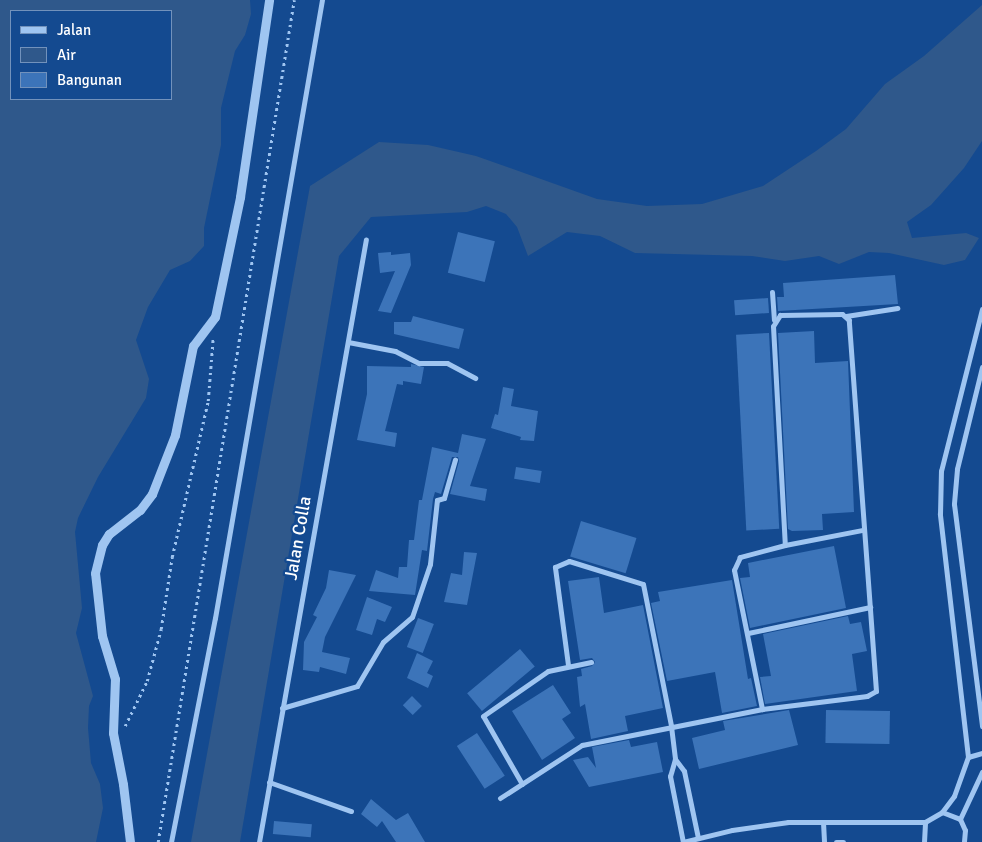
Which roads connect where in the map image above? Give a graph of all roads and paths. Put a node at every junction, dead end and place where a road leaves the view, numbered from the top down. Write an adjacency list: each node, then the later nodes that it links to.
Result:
1 (269, 0): 10 (street)
2 (294, 0): 40 (path)
3 (322, 0): 41 (street)
4 (366, 239): 11 (street, Jalan Colla)
5 (772, 292): 9 (street)
6 (897, 308): 8 (street)
7 (982, 309): 27 (street)
8 (846, 316): 9 (street); 15 (street)
9 (774, 321): 16 (street)
10 (212, 324): 25 (path); 39 (street)
11 (348, 342): 13 (street); 21 (street, Jalan Colla)
12 (982, 367): 24 (street)
13 (474, 378)
14 (455, 460): 21 (street)
15 (862, 530): 16 (street); 17 (street)
16 (785, 545): 18 (street)
17 (870, 607): 18 (street); 22 (street)
18 (748, 633): 22 (street)
19 (591, 662): 20 (street)
20 (568, 665): 23 (street); 31 (street)
21 (282, 708): 30 (street, Jalan Colla)
22 (762, 709): 23 (street)
23 (671, 726): 28 (street); 31 (street)
24 (982, 726)
25 (124, 729)
26 (982, 753): 27 (street)
27 (968, 757): 34 (street)
28 (675, 759): 38 (street); 43 (street)
29 (982, 772): 35 (street)
30 (269, 782): 33 (street); 42 (street, Jalan Colla)
31 (522, 784): 32 (street)
32 (500, 798)
33 (352, 811)
34 (942, 812): 35 (street); 37 (street)
35 (960, 819): 48 (street)
36 (823, 822): 37 (street); 38 (street); 44 (street)
37 (925, 822): 47 (street)
38 (698, 838): 43 (street)
39 (130, 842)
40 (158, 842)
41 (171, 842)
42 (259, 842)
43 (683, 842)
44 (824, 842)
45 (836, 842): 46 (street)
46 (844, 842)
47 (924, 842)
48 (964, 842)

